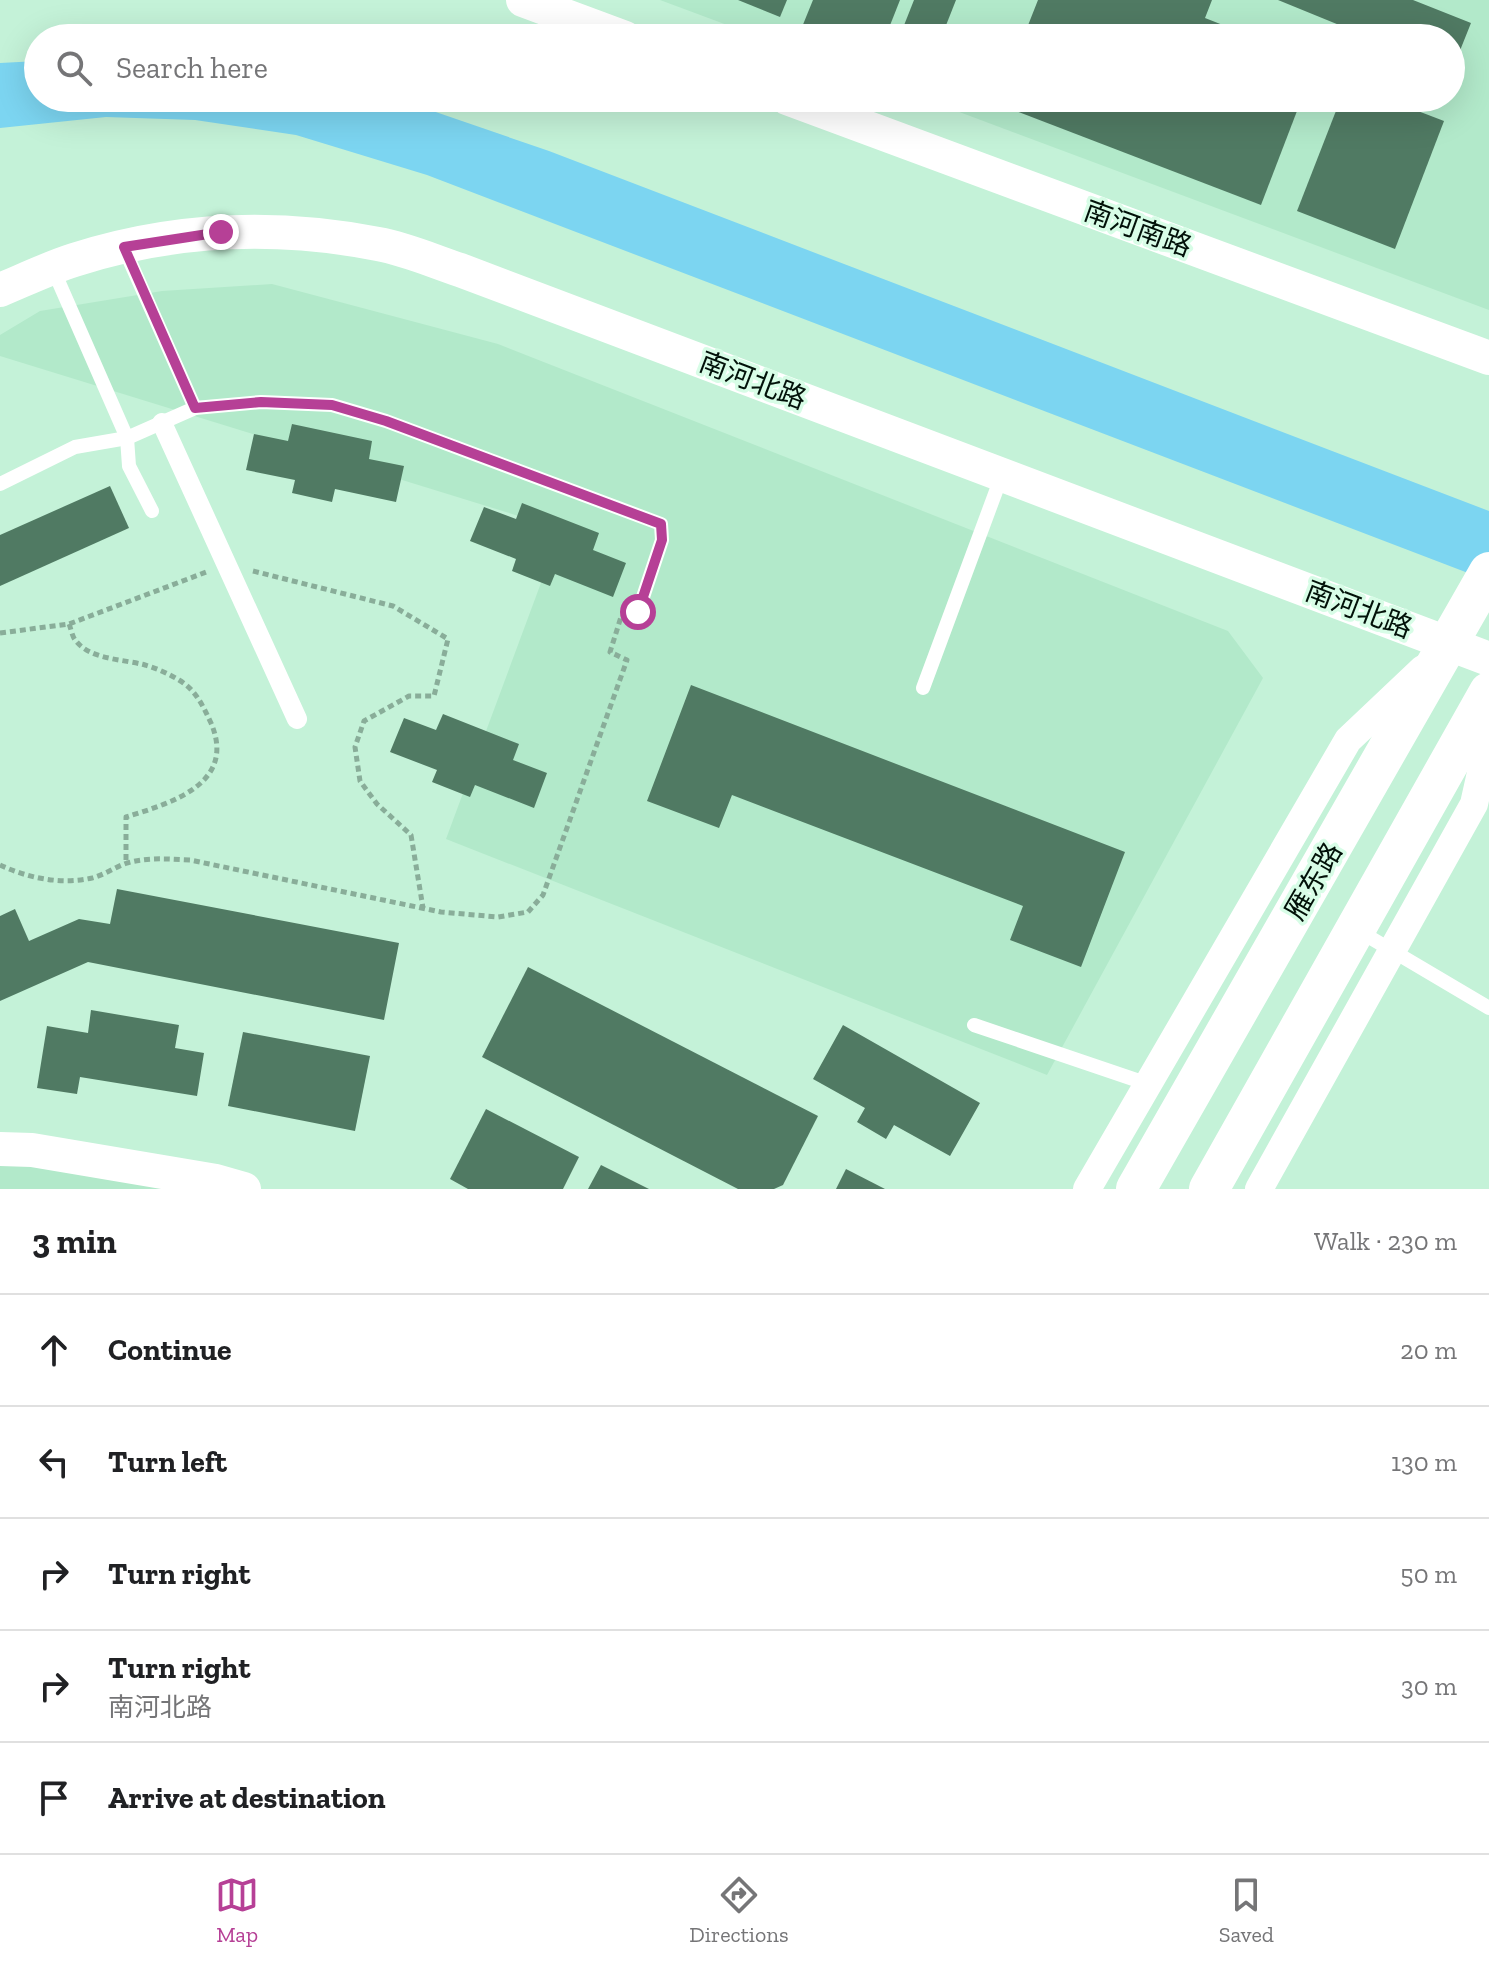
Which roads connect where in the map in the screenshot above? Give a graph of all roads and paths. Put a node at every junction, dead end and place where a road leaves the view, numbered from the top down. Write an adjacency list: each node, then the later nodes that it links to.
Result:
1 (523, 0): 2 (street)
2 (587, 24)
3 (825, 112): 7 (street, 南河南路)
4 (124, 247): 5 (street, 南河北路); 8 (lane); 11 (street, 南河北路)
5 (53, 269): 6 (street, 南河北路); 10 (lane)
6 (0, 290)
7 (1489, 358)
8 (195, 408): 9 (lane); 15 (lane)
9 (162, 423): 10 (lane); 22 (street)
10 (127, 438): 12 (lane); 13 (lane)
11 (1002, 475): 17 (street, 南河北路); 20 (lane)
12 (0, 484)
13 (152, 511)
14 (1480, 588): 17 (main road, 雁东路)
15 (638, 612)
16 (69, 624): 24 (path)
17 (1449, 643): 18 (street, 南河北路); 30 (street); 34 (main road, 雁东路)
18 (1489, 659)
19 (627, 660): 24 (path)
20 (923, 688)
21 (1489, 692): 26 (main road)
22 (297, 719)
23 (1489, 737): 27 (street)
24 (126, 863): 25 (path)
25 (0, 865)
26 (1355, 929): 27 (lane); 35 (main road)
27 (1392, 951): 28 (lane); 36 (street)
28 (1489, 1008)
29 (974, 1025): 30 (lane)
30 (1148, 1084): 33 (street)
31 (0, 1149): 32 (street)
32 (244, 1189)
33 (1087, 1189)
34 (1136, 1189)
35 (1209, 1189)
36 (1259, 1189)

